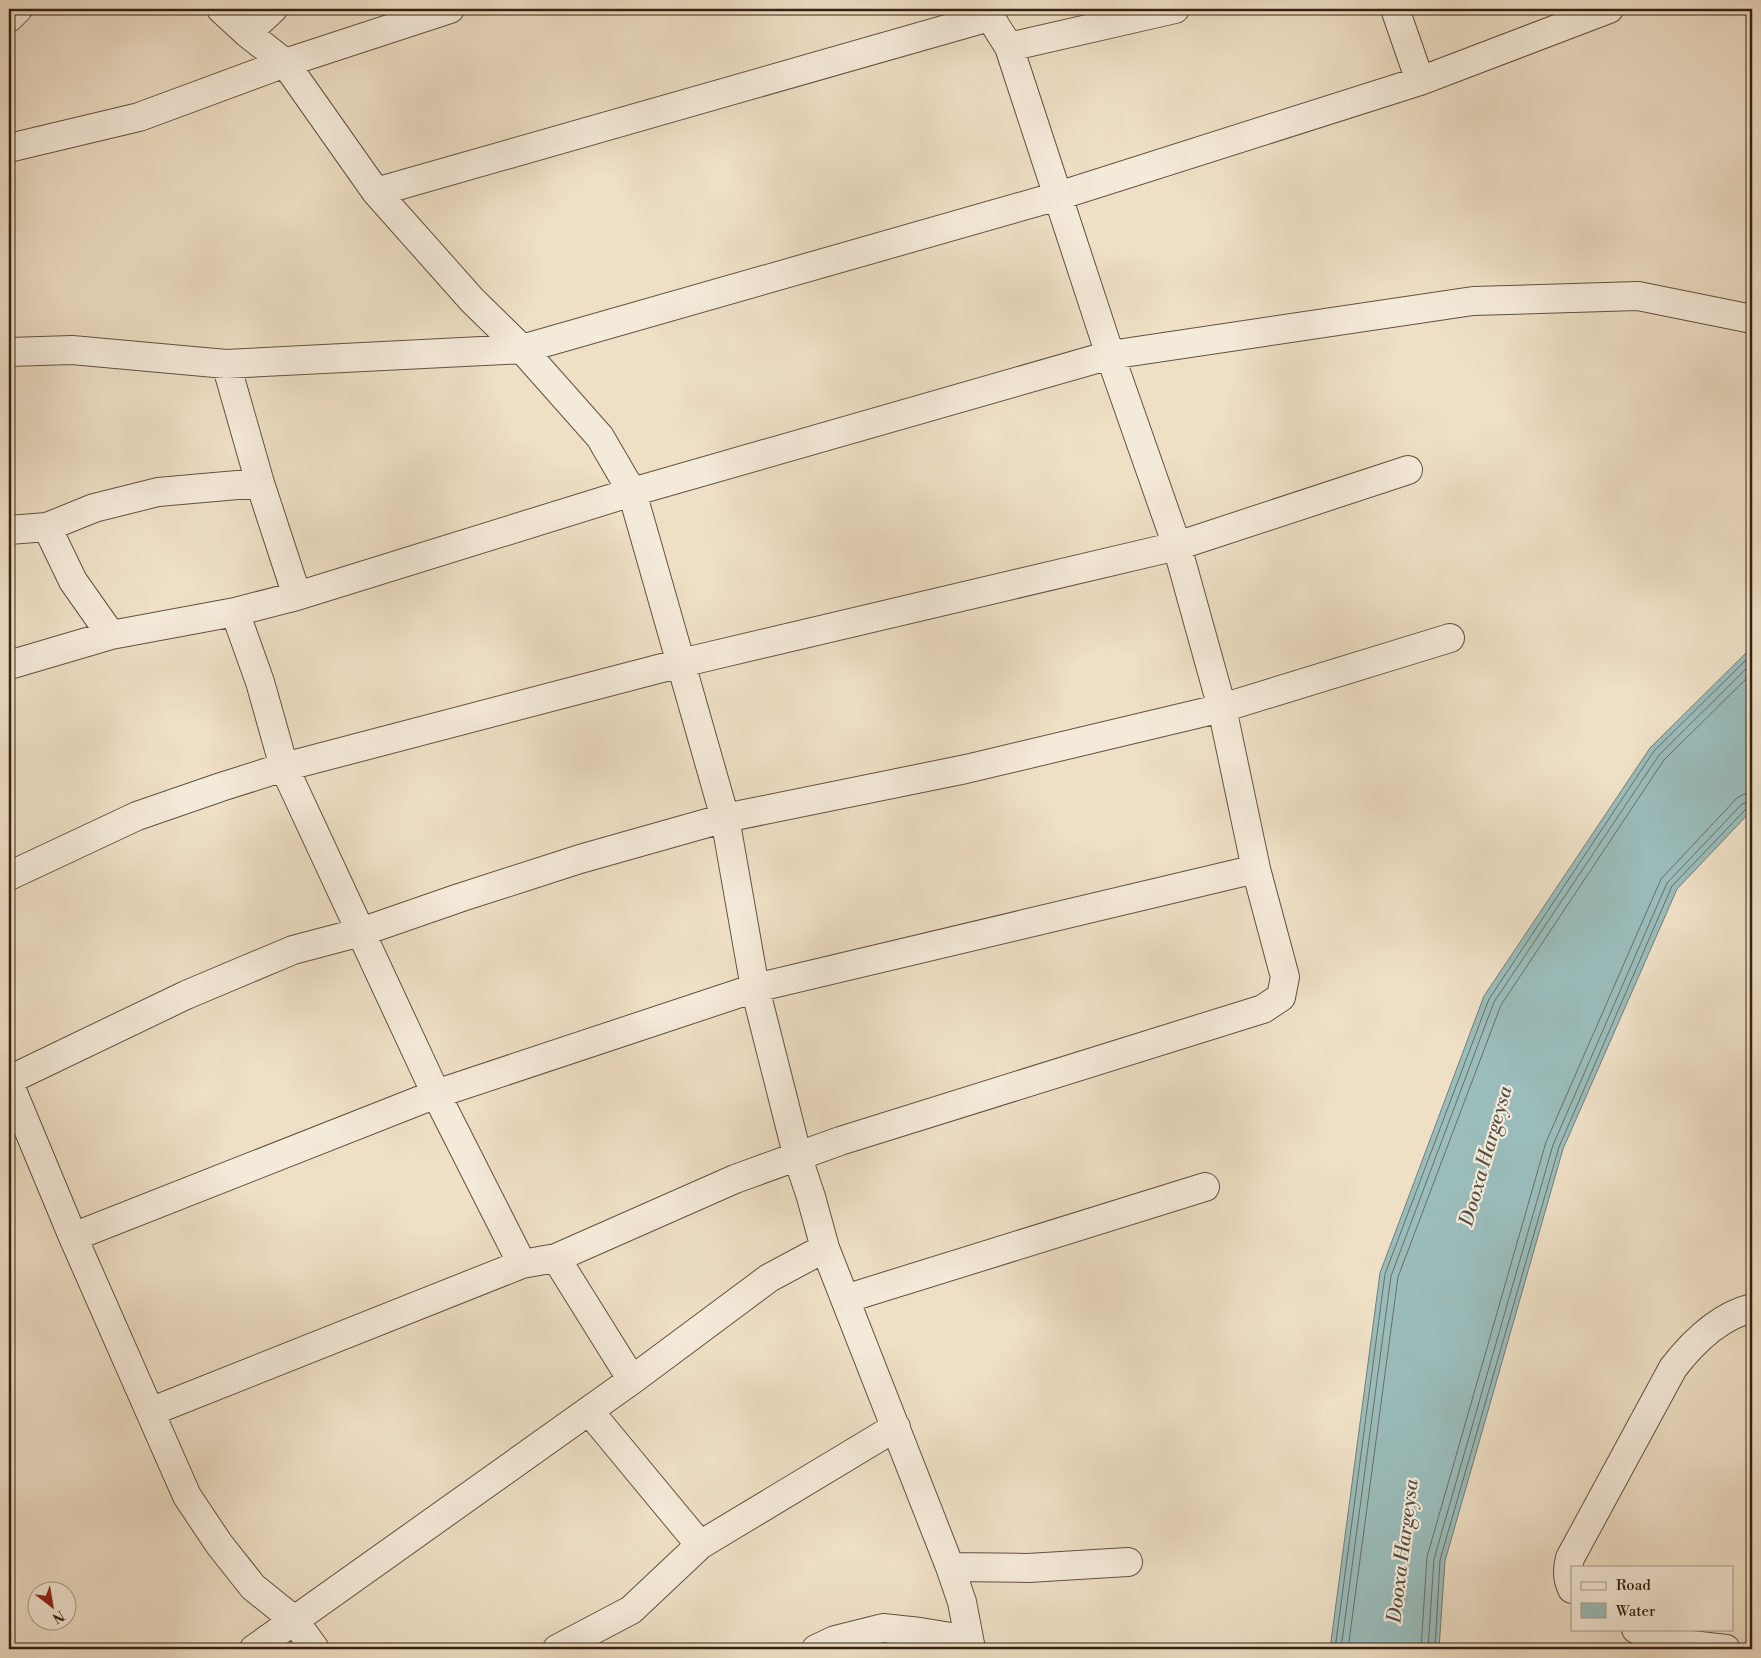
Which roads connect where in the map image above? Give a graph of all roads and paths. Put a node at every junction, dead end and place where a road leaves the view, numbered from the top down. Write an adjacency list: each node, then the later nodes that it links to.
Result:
1 (18, 9): 9 (street)
2 (221, 9): 10 (street)
3 (273, 9): 10 (street)
4 (450, 9): 12 (street)
5 (1175, 9): 11 (street)
6 (1395, 9): 13 (street)
7 (1609, 9): 13 (street)
8 (987, 13): 11 (street); 15 (street)
9 (9, 18)
10 (247, 33): 12 (street)
11 (1008, 47): 16 (street)
12 (285, 63): 14 (street); 15 (street)
13 (1420, 81): 16 (street)
14 (9, 148)
15 (376, 192): 18 (street)
16 (1058, 196): 18 (street); 20 (street)
17 (1752, 319): 20 (street)
18 (522, 349): 21 (street); 24 (street)
19 (9, 352): 21 (street)
20 (1110, 355): 24 (street); 27 (street)
21 (226, 364): 23 (street)
22 (1408, 470): 27 (street)
23 (260, 483): 25 (street); 28 (street)
24 (632, 492): 28 (street); 32 (street)
25 (47, 527): 26 (street); 30 (street)
26 (9, 530)
27 (1177, 546): 32 (street); 34 (street)
28 (297, 596): 29 (street)
29 (235, 612): 30 (street); 35 (street)
30 (111, 635): 33 (street)
31 (1450, 638): 34 (street)
32 (681, 663): 35 (street); 36 (street)
33 (9, 665)
34 (1222, 708): 36 (street); 37 (street)
35 (284, 767): 38 (street); 39 (street)
36 (725, 818): 39 (street); 40 (street)
37 (1256, 869): 40 (street); 43 (street)
38 (9, 876)
39 (360, 932): 41 (street); 42 (street)
40 (755, 988): 42 (street); 43 (street)
41 (9, 1082): 45 (street)
42 (436, 1094): 45 (street); 48 (street)
43 (798, 1158): 46 (street); 47 (street)
44 (1206, 1187): 49 (street)
45 (73, 1237): 53 (street)
46 (825, 1248): 49 (street); 51 (street)
47 (556, 1258): 48 (street); 51 (street)
48 (522, 1264): 53 (street)
49 (845, 1299): 54 (street)
50 (1752, 1308): 58 (street)
51 (632, 1380): 52 (street)
52 (589, 1411): 55 (street); 59 (street)
53 (150, 1412): 59 (street)
54 (896, 1427): 55 (street); 57 (street)
55 (700, 1545): 64 (street)
56 (1128, 1562): 57 (street)
57 (950, 1567): 61 (street)
58 (1571, 1587)
59 (294, 1620): 62 (street); 63 (street)
60 (1639, 1630): 66 (street)
61 (970, 1645): 65 (street)
62 (254, 1649)
63 (315, 1649)
64 (557, 1649)
65 (816, 1649)
66 (1726, 1649)

